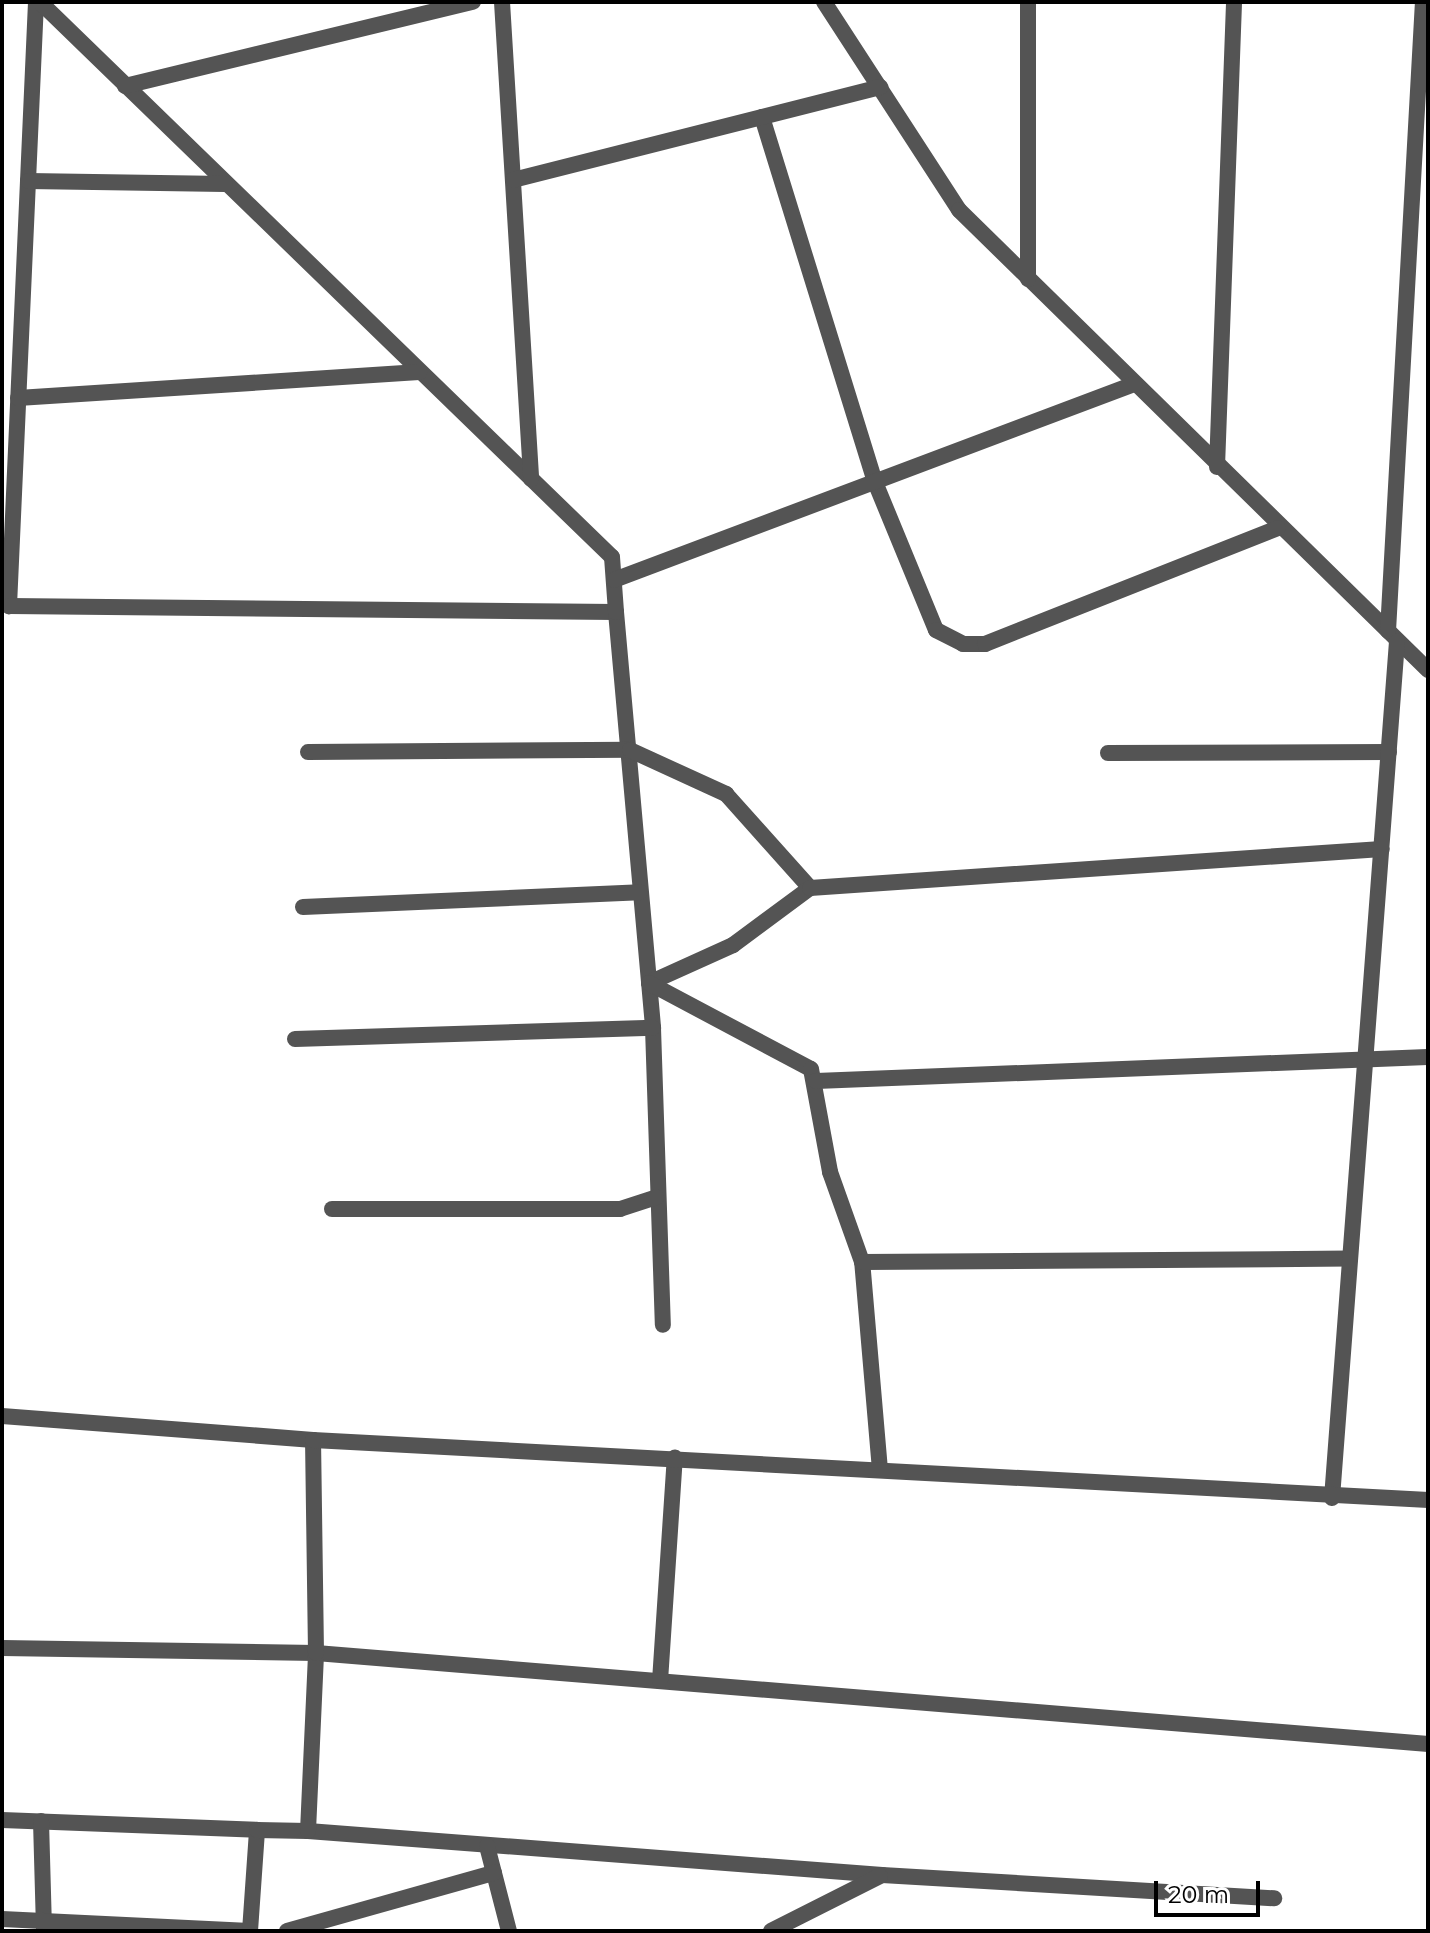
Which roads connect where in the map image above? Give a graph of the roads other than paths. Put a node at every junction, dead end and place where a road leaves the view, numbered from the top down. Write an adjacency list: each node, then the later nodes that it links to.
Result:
1 (38, 2): 9 (street); 13 (street)
2 (473, 2): 9 (street)
3 (502, 2): 12 (street)
4 (824, 2): 10 (street)
5 (1028, 2): 15 (street)
6 (1234, 2): 19 (street)
7 (1423, 2): 8 (street)
8 (1424, 50): 25 (street)
9 (125, 86): 14 (street)
10 (880, 87): 11 (street); 15 (street)
11 (762, 117): 12 (street); 21 (street)
12 (513, 180): 20 (street)
13 (28, 181): 14 (street); 18 (street)
14 (225, 184): 16 (street)
15 (1028, 279): 17 (street)
16 (419, 372): 18 (street); 20 (street)
17 (1134, 384): 19 (street); 21 (street)
18 (18, 398): 24 (street)
19 (1217, 467): 22 (street)
20 (531, 479): 23 (street)
21 (875, 482): 22 (street); 23 (street)
22 (1278, 528): 25 (street)
23 (614, 580): 24 (street)
24 (616, 612): 27 (street)
25 (1393, 636): 26 (street); 29 (street)
26 (1428, 670)
27 (630, 750): 28 (street); 32 (street); 33 (street)
28 (308, 752)
29 (1389, 752): 30 (street); 31 (street)
30 (1108, 753)
31 (1382, 849): 32 (street); 38 (street)
32 (810, 888): 35 (street)
33 (640, 892): 34 (street); 35 (street)
34 (303, 907)
35 (649, 983): 36 (street); 40 (street)
36 (653, 1028): 37 (street); 41 (street)
37 (295, 1039)
38 (1366, 1056): 39 (street); 40 (street); 43 (street)
39 (1428, 1057)
40 (816, 1081): 44 (street)
41 (656, 1197): 42 (street); 45 (street)
42 (332, 1209)
43 (1350, 1259): 44 (street); 50 (street)
44 (862, 1262): 49 (street)
45 (663, 1325)
46 (2, 1416): 47 (street)
47 (313, 1440): 48 (street); 53 (street)
48 (675, 1458): 49 (street); 54 (street)
49 (880, 1470): 50 (street)
50 (1332, 1498): 51 (street)
51 (1428, 1500)
52 (2, 1648): 53 (street)
53 (316, 1653): 54 (street); 59 (street)
54 (660, 1681): 55 (street)
55 (1428, 1744)
56 (2, 1820): 57 (street)
57 (41, 1821): 58 (street); 65 (street)
58 (257, 1830): 59 (street); 66 (street)
59 (308, 1831): 60 (street)
60 (487, 1846): 61 (street); 62 (street)
61 (494, 1873): 67 (street); 68 (street)
62 (882, 1875): 63 (street); 69 (street)
63 (1274, 1898)
64 (2, 1919): 65 (street)
65 (44, 1925): 66 (street)
66 (252, 1931)
67 (287, 1931)
68 (509, 1931)
69 (771, 1931)

